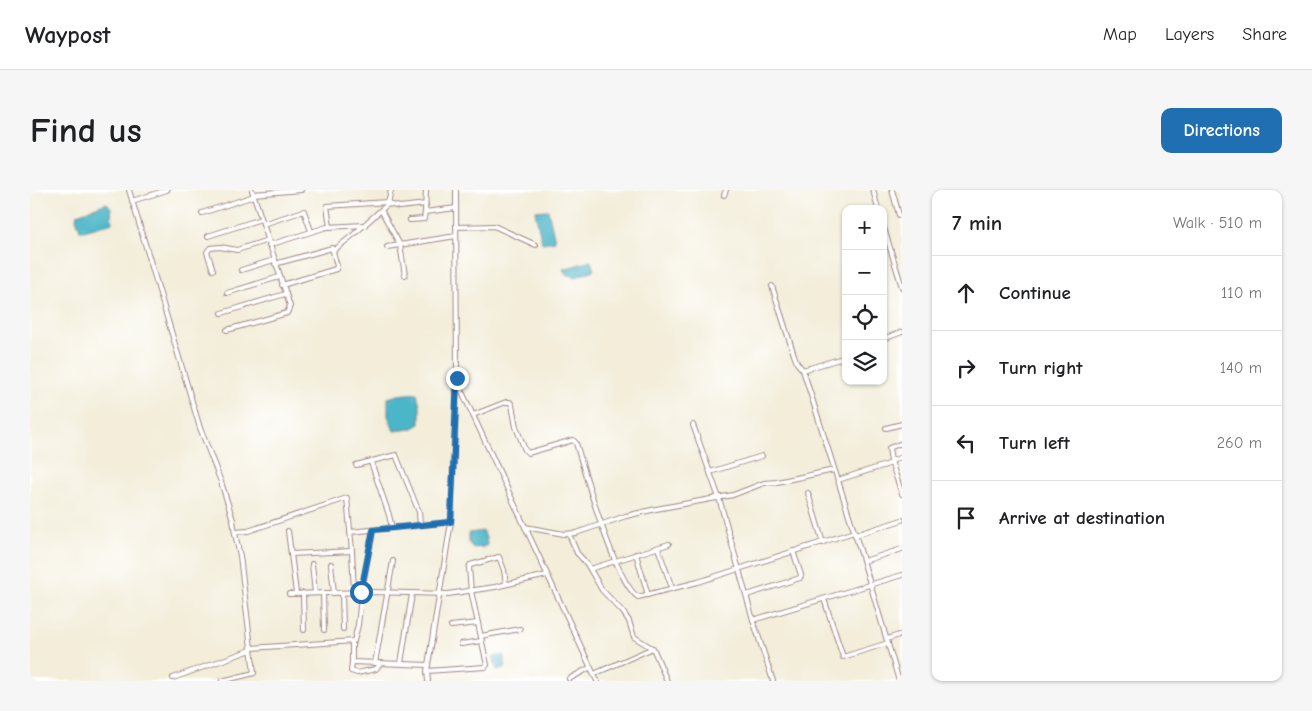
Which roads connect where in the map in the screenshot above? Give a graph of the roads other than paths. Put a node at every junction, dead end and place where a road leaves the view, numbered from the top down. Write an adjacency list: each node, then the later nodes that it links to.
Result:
1 (129, 190): 10 (street)
2 (167, 190): 10 (street)
3 (301, 190): 9 (street)
4 (391, 190): 11 (street)
5 (426, 190): 12 (street)
6 (456, 190): 15 (street)
7 (873, 190): 14 (street)
8 (892, 190): 20 (street)
9 (253, 193): 19 (street); 21 (street)
10 (132, 201): 77 (street)
11 (388, 203): 12 (street); 16 (street); 25 (street)
12 (426, 204): 18 (street)
13 (302, 205): 17 (street)
14 (877, 205)
15 (456, 208): 18 (street); 26 (street)
16 (382, 210): 24 (street); 32 (street)
17 (304, 211): 23 (street); 27 (street)
18 (425, 212): 22 (street)
19 (202, 213)
20 (899, 215)
21 (261, 218): 23 (street); 28 (street)
22 (410, 220)
23 (262, 224): 31 (street)
24 (365, 225): 25 (street); 35 (street)
25 (330, 227): 27 (street)
26 (456, 227): 29 (street); 33 (street)
27 (311, 231): 31 (street)
28 (208, 236)
29 (456, 236): 32 (street); 52 (street)
30 (887, 238): 43 (street)
31 (268, 243): 36 (street); 37 (street)
32 (400, 245): 34 (street); 39 (street)
33 (536, 245)
34 (387, 247)
35 (333, 251): 36 (street); 41 (street)
36 (275, 262): 38 (street); 40 (street)
37 (213, 270)
38 (241, 270)
39 (405, 275)
40 (279, 277): 41 (street); 44 (street)
41 (282, 285): 45 (street)
42 (772, 286): 51 (street)
43 (902, 288)
44 (227, 293)
45 (285, 294): 46 (street); 47 (street)
46 (222, 313)
47 (228, 330)
48 (902, 332): 49 (street)
49 (887, 338)
50 (842, 358): 51 (street)
51 (803, 370): 63 (street)
52 (457, 378): 53 (street); 70 (street)
53 (473, 415): 71 (street); 73 (street)
54 (902, 424): 56 (street)
55 (693, 425): 64 (street)
56 (886, 428)
57 (902, 443): 61 (street)
58 (762, 456): 64 (street)
59 (902, 457): 61 (street)
60 (371, 462): 62 (street); 72 (street); 74 (street)
61 (892, 462): 65 (street); 67 (street)
62 (356, 465)
63 (834, 470): 65 (street); 68 (street)
64 (710, 472): 68 (street)
65 (838, 480): 79 (street)
66 (808, 493): 81 (street)
67 (902, 494)
68 (718, 498): 71 (street); 94 (street)
69 (902, 520): 79 (street)
70 (451, 522): 72 (street); 113 (street)
71 (602, 524): 80 (street); 89 (street)
72 (420, 525): 74 (street)
73 (525, 527): 80 (street); 96 (street)
74 (392, 528): 75 (street)
75 (373, 530): 78 (street); 103 (street)
76 (288, 531): 87 (street)
77 (235, 532): 78 (street); 130 (street)
78 (350, 532): 85 (street)
79 (855, 533): 81 (street); 91 (street)
80 (569, 534): 95 (street)
81 (824, 543): 86 (street)
82 (669, 544): 83 (street)
83 (658, 548): 88 (street); 100 (street)
84 (902, 549): 91 (street)
85 (352, 551): 87 (street); 102 (street)
86 (793, 551): 94 (street); 115 (street)
87 (291, 554): 111 (street)
88 (636, 554): 89 (street); 114 (street)
89 (615, 560): 95 (street); 114 (street)
90 (393, 561): 109 (street)
91 (864, 561): 99 (street)
92 (312, 564): 105 (street)
93 (331, 564): 107 (street)
94 (739, 568): 100 (street); 115 (street)
95 (590, 569): 129 (street)
96 (547, 575): 98 (street); 135 (street)
97 (902, 575): 99 (street)
98 (506, 584): 101 (street); 101 (street)
99 (871, 585): 116 (street); 126 (street)
100 (672, 588): 114 (street)
101 (471, 591): 113 (street); 118 (street)
102 (354, 592): 103 (street); 108 (street)
103 (361, 592): 109 (street); 127 (street)
104 (303, 593): 105 (street); 111 (street); 122 (street)
105 (315, 593): 106 (street)
106 (323, 593): 107 (street); 123 (street)
107 (334, 593): 108 (street)
108 (342, 593): 120 (street)
109 (387, 593): 112 (street); 132 (street)
110 (289, 594): 111 (street)
111 (296, 594)
112 (412, 594): 113 (street); 133 (street)
113 (440, 594): 134 (street)
114 (648, 595)
115 (747, 595): 117 (street)
116 (824, 599): 117 (street); 126 (street)
117 (753, 620): 144 (street)
118 (478, 623): 119 (street); 125 (street)
119 (451, 626)
120 (343, 629)
121 (520, 629): 125 (street)
122 (304, 630)
123 (324, 630)
124 (902, 634): 126 (street)
125 (482, 638): 128 (street); 136 (street)
126 (887, 641): 145 (street)
127 (352, 642): 130 (street); 131 (street)
128 (461, 644)
129 (652, 648): 137 (street); 143 (street)
130 (251, 649): 138 (street); 140 (street)
131 (352, 662): 132 (street); 132 (street)
132 (377, 664): 133 (street)
133 (401, 664): 134 (street)
134 (428, 665): 136 (street)
135 (591, 667): 137 (street); 139 (street)
136 (427, 671): 141 (street)
137 (594, 674): 142 (street)
138 (173, 678)
139 (569, 679)
140 (222, 681)
141 (428, 681)
142 (597, 681)
143 (667, 681)
144 (773, 681)
145 (899, 681)

